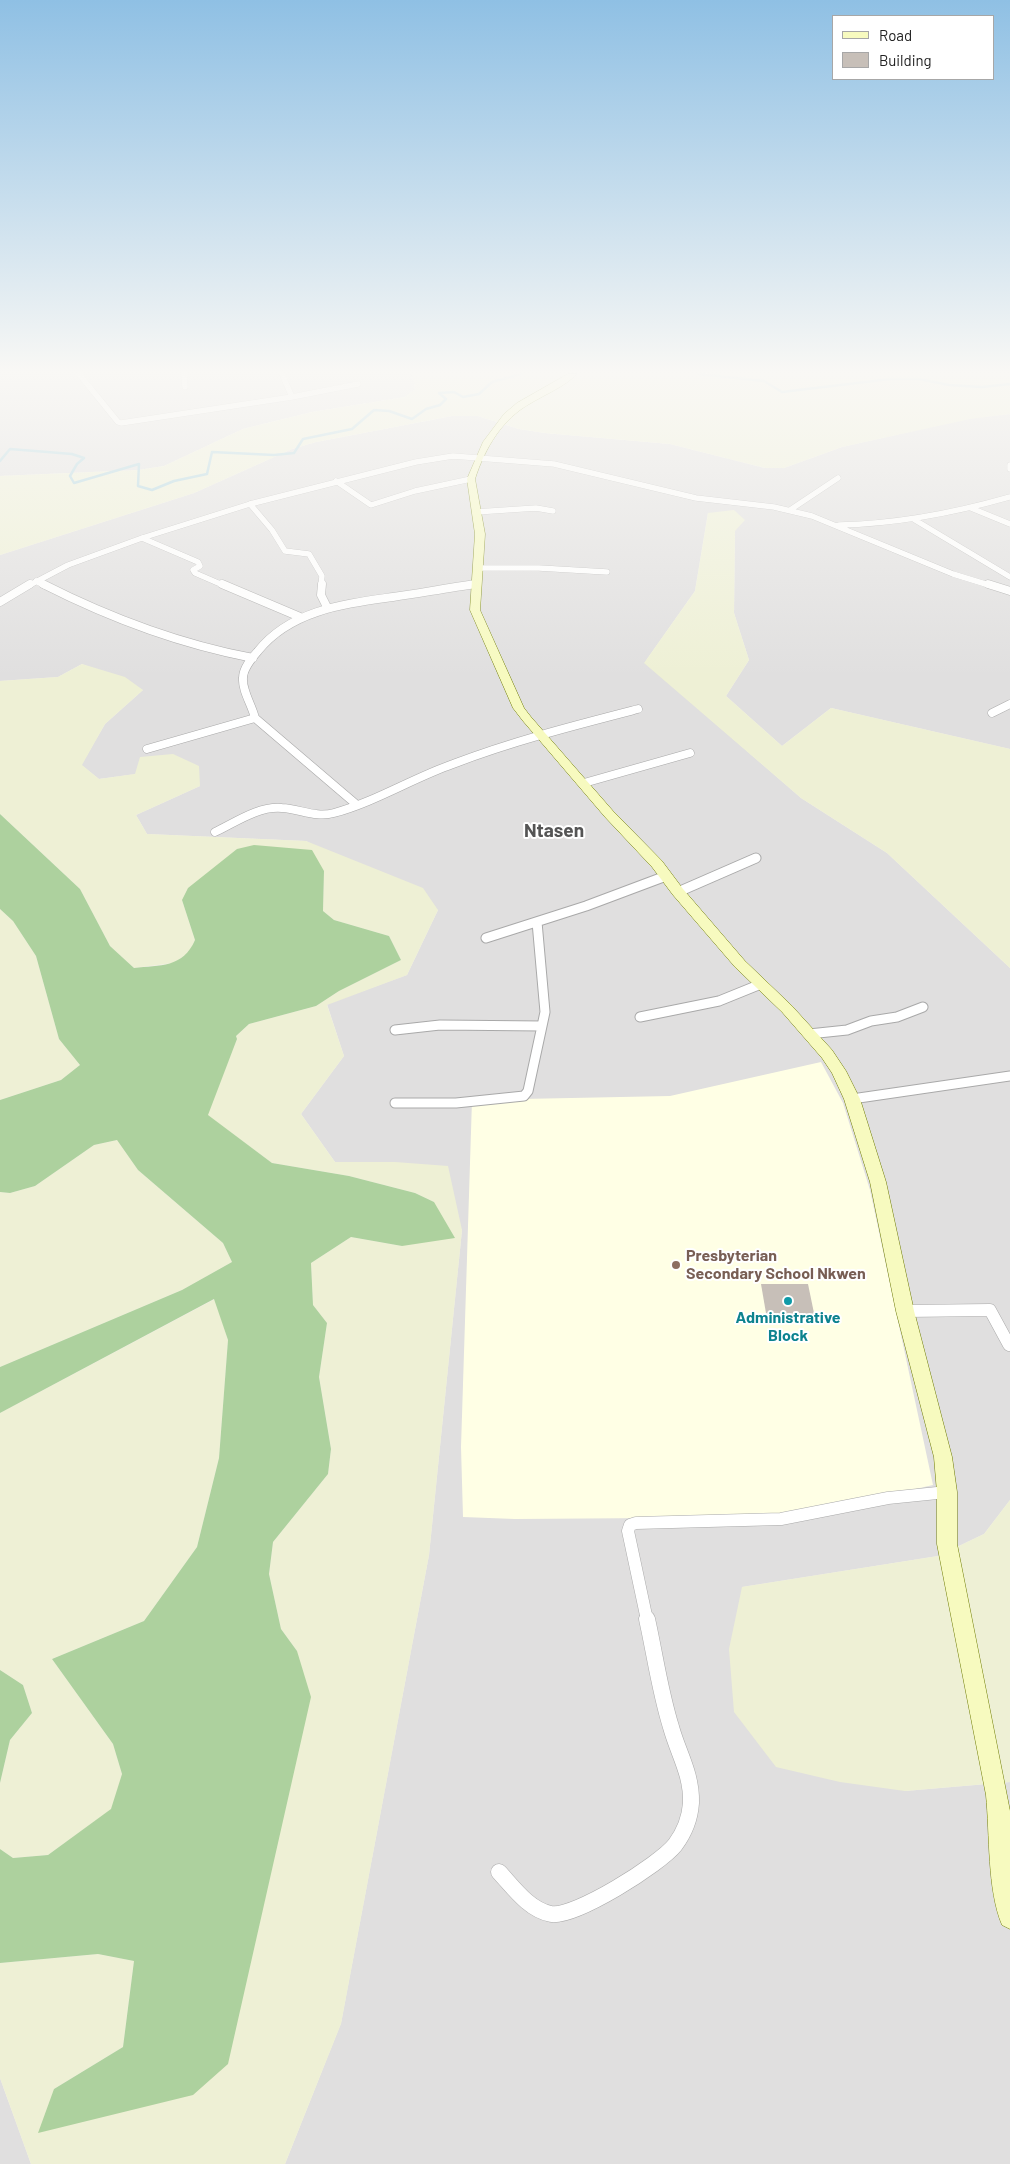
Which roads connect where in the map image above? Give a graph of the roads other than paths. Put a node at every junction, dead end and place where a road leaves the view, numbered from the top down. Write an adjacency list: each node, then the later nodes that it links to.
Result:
1 (362, 475): 6 (street)
2 (472, 475): 5 (street)
3 (600, 475): 10 (street)
4 (838, 478): 10 (street)
5 (471, 479): 6 (street); 12 (street)
6 (336, 481): 8 (street)
7 (1010, 497): 9 (street)
8 (250, 504): 16 (street); 26 (street)
9 (971, 508): 13 (street); 14 (street)
10 (790, 510): 15 (street)
11 (553, 511): 12 (street)
12 (476, 512): 18 (street)
13 (915, 520): 15 (street); 20 (street)
14 (1010, 524)
15 (833, 525): 24 (street)
16 (142, 538): 22 (street); 27 (street)
17 (1010, 566): 20 (street)
18 (479, 568): 19 (street); 23 (street)
19 (607, 572)
20 (1001, 572): 21 (street)
21 (1010, 577)
22 (36, 580): 25 (street); 28 (street)
23 (478, 584): 26 (street); 33 (street)
24 (1010, 591)
25 (0, 602)
26 (327, 607): 27 (street)
27 (300, 617): 28 (street)
28 (253, 658): 32 (street)
29 (1010, 704): 31 (street)
30 (638, 709): 33 (street)
31 (992, 713)
32 (255, 718): 34 (street); 37 (street)
33 (540, 734): 36 (street); 37 (street)
34 (147, 749)
35 (690, 753): 36 (street)
36 (584, 783): 40 (street)
37 (357, 805): 38 (street)
38 (215, 832)
39 (756, 858): 41 (street)
40 (666, 876): 41 (street); 42 (street)
41 (678, 892): 44 (street)
42 (537, 922): 43 (street); 47 (street)
43 (486, 938)
44 (761, 984): 46 (street); 49 (street)
45 (923, 1007): 49 (street)
46 (640, 1016)
47 (542, 1026): 48 (street); 52 (street)
48 (396, 1030)
49 (809, 1034): 51 (street)
50 (1010, 1076): 51 (street)
51 (852, 1098): 53 (street)
52 (395, 1103)
53 (905, 1311): 54 (street); 55 (street)
54 (1009, 1345)
55 (947, 1492): 56 (street); 57 (street)
56 (500, 1872)
57 (1010, 1918)

